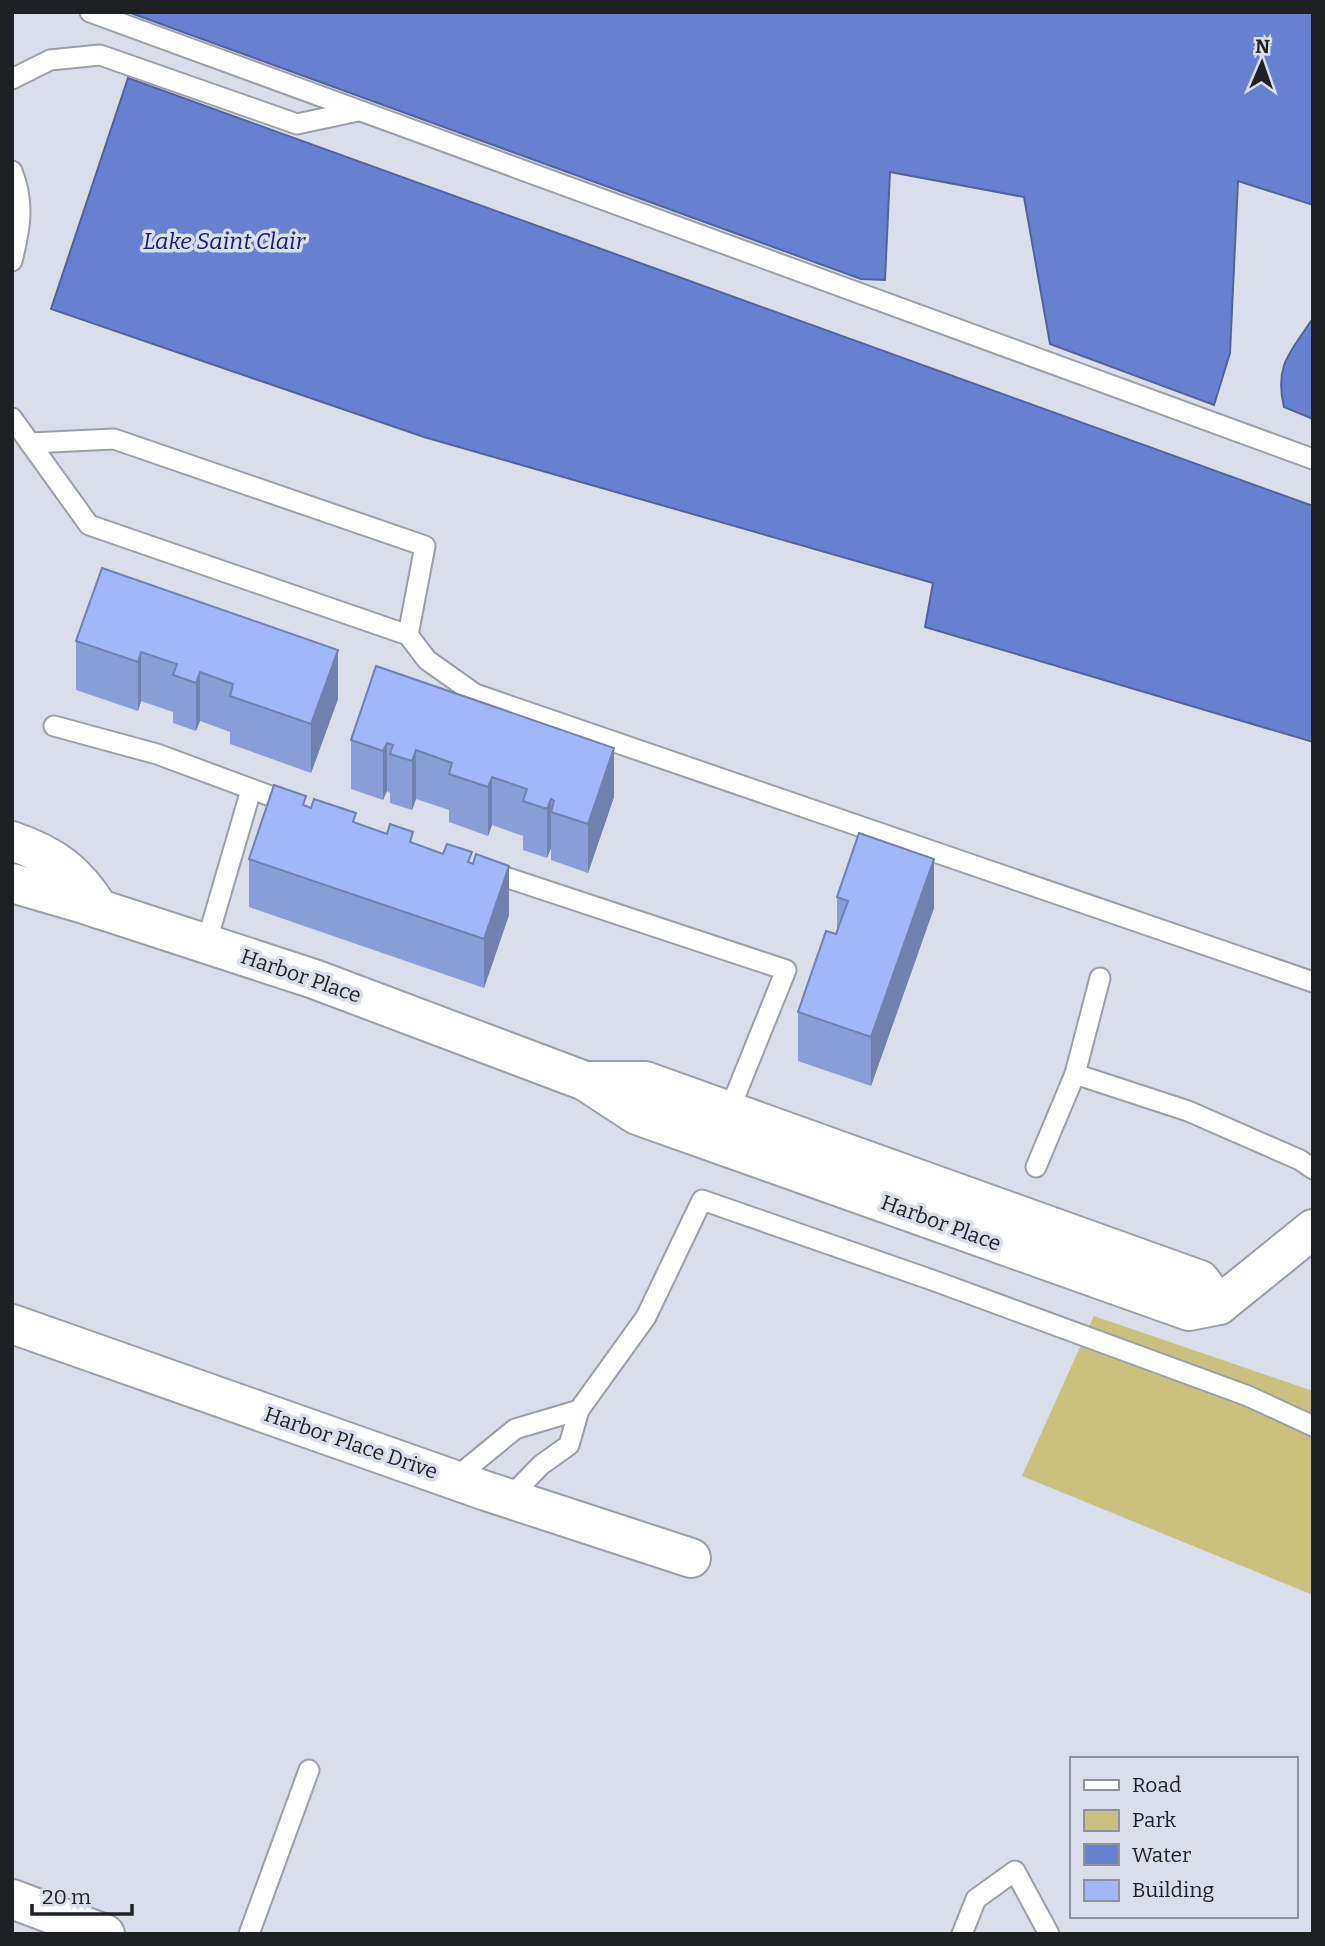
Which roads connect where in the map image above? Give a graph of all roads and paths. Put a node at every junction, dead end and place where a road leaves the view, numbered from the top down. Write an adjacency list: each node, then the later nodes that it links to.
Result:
1 (90, 12): 3 (lane)
2 (12, 79): 3 (lane)
3 (360, 111): 8 (lane)
4 (12, 171): 5 (lane)
5 (12, 261)
6 (12, 418): 7 (lane)
7 (30, 443): 9 (lane); 9 (lane)
8 (1313, 459)
9 (408, 635): 20 (lane)
10 (54, 726): 11 (lane)
11 (251, 790): 12 (lane); 18 (lane)
12 (316, 812)
13 (13, 842): 17 (street)
14 (474, 866): 23 (lane)
15 (12, 883): 17 (street, Harbor Place)
16 (12, 900): 17 (street)
17 (99, 909): 18 (street, Harbor Place)
18 (206, 944): 22 (street, Harbor Place)
19 (1100, 978): 21 (lane)
20 (1313, 982)
21 (1075, 1074): 25 (lane); 26 (lane)
22 (585, 1081): 23 (street, Harbor Place); 24 (street, Harbor Place)
23 (729, 1111): 24 (street, Harbor Place)
24 (805, 1156): 27 (street, Harbor Place)
25 (1037, 1167)
26 (1313, 1170)
27 (1313, 1229)
28 (12, 1324): 31 (street, Harbor Place Drive)
29 (579, 1410): 30 (lane); 31 (lane); 32 (lane)
30 (1313, 1426)
31 (454, 1479): 32 (street, Harbor Place Drive)
32 (510, 1497): 33 (street, Harbor Place Drive)
33 (691, 1558)
34 (309, 1770): 37 (lane)
35 (12, 1899): 36 (street)
36 (105, 1934)
37 (248, 1934)
38 (962, 1934): 39 (lane)
39 (1049, 1934)

